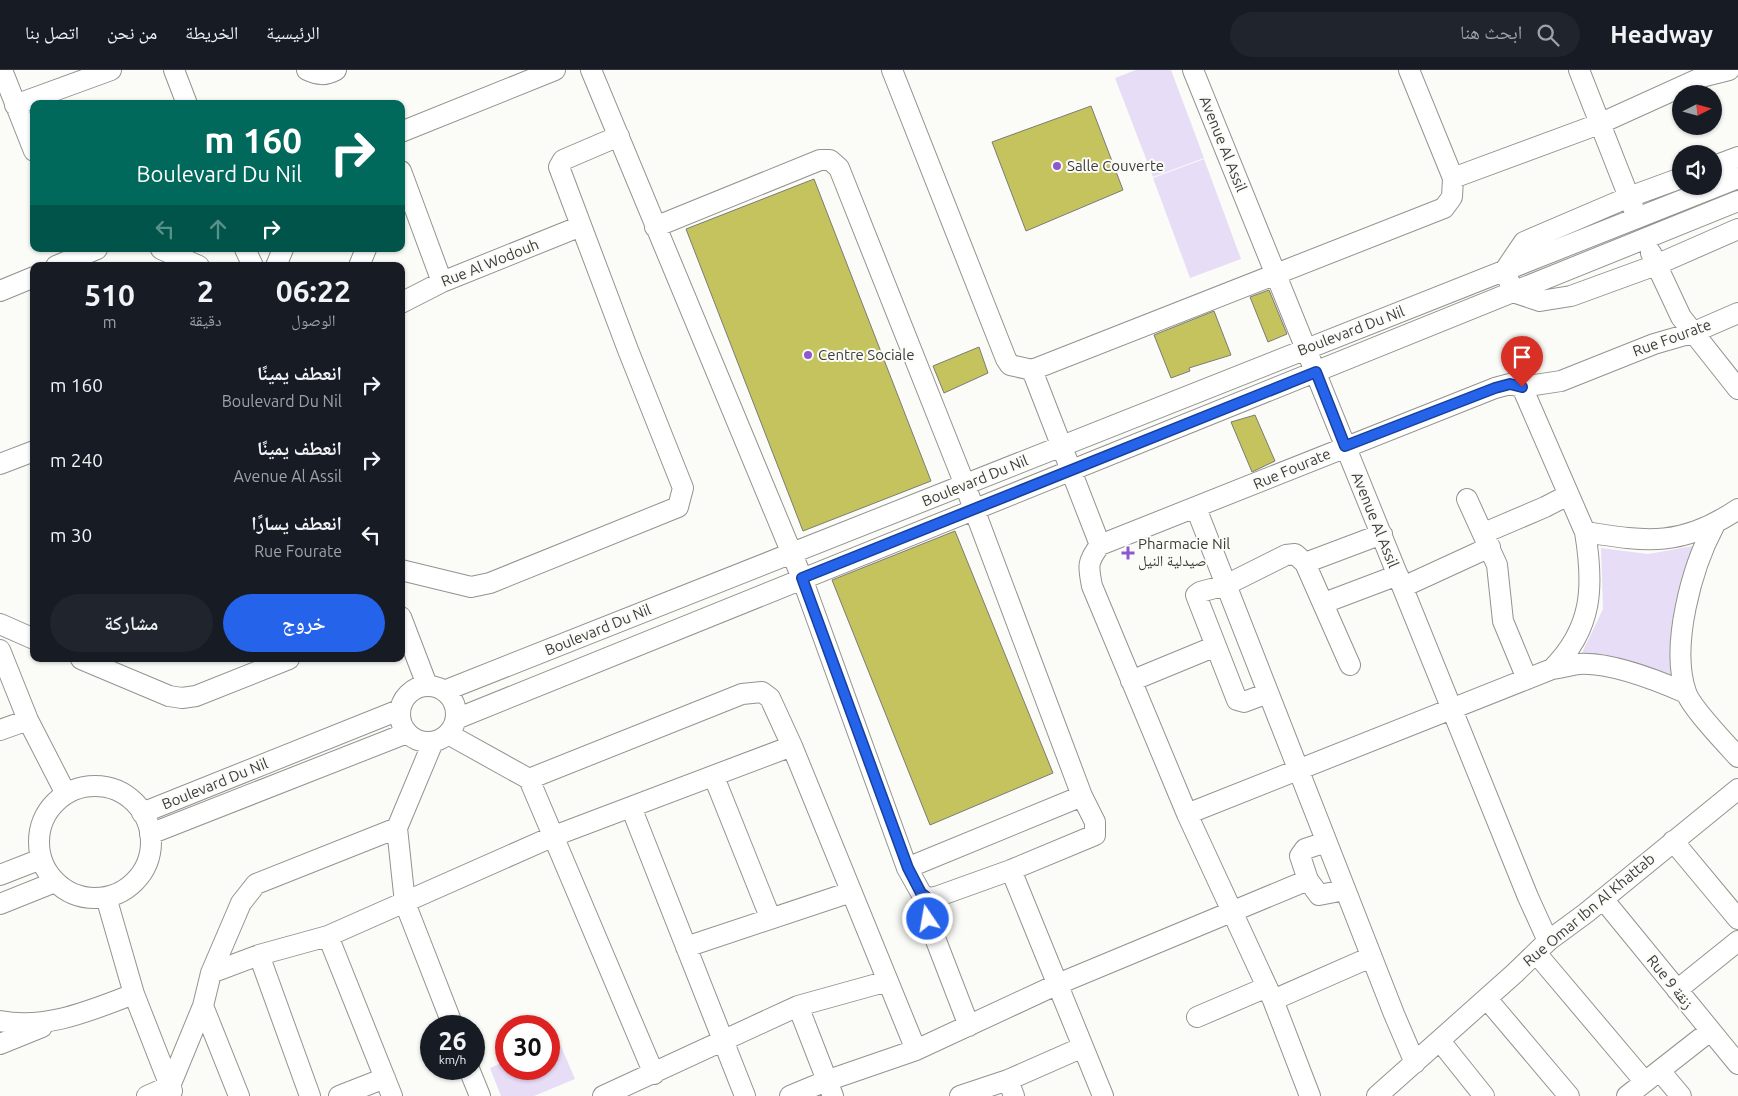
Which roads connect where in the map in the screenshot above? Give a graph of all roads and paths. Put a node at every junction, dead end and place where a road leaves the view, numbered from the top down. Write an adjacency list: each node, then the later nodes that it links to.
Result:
1 (2, 70): 14 (street)
2 (111, 70): 14 (street)
3 (174, 70): 13 (street)
4 (307, 70): 5 (street)
5 (336, 70)
6 (555, 70): 16 (street)
7 (591, 70): 17 (street)
8 (892, 70): 47 (street)
9 (1194, 70): 38 (street, Avenue Al Assil)
10 (1409, 70): 21 (street)
11 (1579, 70): 15 (street)
12 (1729, 70): 15 (street)
13 (186, 100)
14 (15, 105): 18 (street)
15 (1600, 124): 21 (street); 25 (street)
16 (405, 130)
17 (619, 136): 28 (street); 29 (street)
18 (30, 141)
19 (1738, 157): 20 (street)
20 (1722, 163)
21 (1453, 178): 38 (street)
22 (1738, 178): 27 (street, Boulevard Du Nil)
23 (1672, 181): 25 (street)
24 (405, 196): 40 (street)
25 (1629, 197): 27 (street); 37 (street)
26 (1738, 202): 31 (street, Boulevard Du Nil)
27 (1637, 219): 31 (street); 37 (street, Boulevard Du Nil)
28 (581, 226): 40 (street, Rue Al Wodouh); 69 (street)
29 (655, 226): 56 (street); 67 (street)
30 (1738, 229): 36 (street)
31 (1646, 241): 36 (street); 42 (street, Boulevard Du Nil)
32 (92, 252): 34 (street)
33 (168, 252): 35 (street)
34 (79, 261)
35 (190, 262)
36 (1656, 265): 42 (street); 45 (street)
37 (1505, 270): 42 (street); 46 (street, Boulevard Du Nil)
38 (1276, 274): 46 (street, Avenue Al Assil); 47 (street)
39 (30, 279): 41 (street)
40 (442, 282): 43 (street, Rue Al Wodouh)
41 (0, 291)
42 (1513, 292): 48 (street, Boulevard Du Nil)
43 (405, 301)
44 (1738, 312): 45 (street, Rue Fourate)
45 (1692, 333): 49 (street, Rue Fourate); 50 (street)
46 (1306, 348): 48 (street, Avenue Al Assil); 51 (street, Boulevard Du Nil)
47 (1032, 370): 51 (street)
48 (1316, 372): 52 (street, Avenue Al Assil); 55 (street, Boulevard Du Nil)
49 (1522, 387): 52 (street, Rue Fourate); 57 (street)
50 (1738, 389)
51 (1062, 445): 55 (street); 56 (street, Boulevard Du Nil)
52 (1345, 446): 59 (street, Rue Fourate); 64 (street, Avenue Al Assil)
53 (30, 453): 54 (street)
54 (0, 464)
55 (1072, 471): 60 (street, Boulevard Du Nil); 66 (street)
56 (965, 485): 60 (street); 67 (street, Boulevard Du Nil)
57 (1568, 494): 63 (street); 65 (street)
58 (1467, 499): 65 (street)
59 (1196, 508): 66 (street, Rue Fourate); 72 (street)
60 (974, 509): 70 (street, Boulevard Du Nil); 101 (street)
61 (1738, 509): 62 (street)
62 (1714, 526): 63 (street); 87 (street)
63 (1585, 532): 82 (street)
64 (1382, 534): 68 (street); 71 (street, Avenue Al Assil)
65 (1487, 540): 71 (street); 83 (street)
66 (1100, 544): 84 (street)
67 (791, 554): 70 (street); 85 (street, Boulevard Du Nil)
68 (1306, 563): 72 (street); 73 (street)
69 (405, 571)
70 (802, 578): 92 (street, Boulevard Du Nil); 111 (street)
71 (1400, 581): 73 (street); 88 (street, Avenue Al Assil)
72 (1226, 584): 77 (street); 86 (street)
73 (1324, 603): 81 (street)
74 (0, 624): 76 (street)
75 (405, 625): 85 (street)
76 (30, 636)
77 (1216, 646): 84 (street); 86 (street)
78 (0, 650): 90 (street)
79 (88, 662): 80 (street)
80 (282, 662)
81 (1350, 665)
82 (1552, 669): 83 (street); 87 (street)
83 (1527, 679): 88 (street)
84 (1131, 682): 104 (street)
85 (436, 688): 89 (street); 92 (street)
86 (1268, 693): 96 (street)
87 (1686, 693): 95 (street)
88 (1452, 709): 96 (street); 129 (street, Avenue Al Assil)
89 (400, 710): 93 (street); 103 (street, Boulevard Du Nil)
90 (28, 720): 91 (street); 100 (street)
91 (0, 730)
92 (445, 732): 93 (street); 98 (street); 105 (street)
93 (407, 733): 106 (street, Boulevard Du Nil)
94 (792, 746): 97 (street); 98 (street); 117 (street)
95 (1738, 756)
96 (1298, 769): 104 (street); 109 (street)
97 (714, 778): 102 (street); 124 (street)
98 (528, 779): 107 (street)
99 (1738, 789): 108 (street, Rue Omar Ibn Al Khattab)
100 (66, 794): 103 (street); 110 (street)
101 (1082, 796): 111 (street); 112 (street)
102 (631, 807): 107 (street); 128 (street)
103 (142, 813): 106 (street)
104 (1187, 814): 123 (street)
105 (397, 828): 121 (street); 132 (street)
106 (150, 834): 118 (street)
107 (554, 836): 121 (street); 154 (street)
108 (1673, 841): 120 (street, Rue Omar Ibn Al Khattab); 125 (street)
109 (1326, 842): 114 (street); 116 (street)
110 (41, 859): 113 (street); 115 (street)
111 (908, 868): 119 (street)
112 (1011, 870): 119 (street); 134 (street)
113 (0, 875)
114 (1308, 880): 116 (street); 123 (street)
115 (55, 882): 118 (street); 122 (street)
116 (1345, 890): 131 (street)
117 (851, 892): 124 (street); 133 (street)
118 (106, 897): 137 (street)
119 (926, 897): 145 (street)
120 (1603, 899): 129 (street, Rue Omar Ibn Al Khattab); 135 (street, Rue 9 زنقة)
121 (405, 903): 126 (street); 141 (street)
122 (0, 904)
123 (1232, 911): 134 (street); 136 (street)
124 (770, 918): 128 (street)
125 (1738, 919)
126 (328, 936): 130 (street); 157 (street)
127 (1738, 941): 135 (street)
128 (686, 947): 148 (street)
129 (1542, 947): 138 (street, Rue Omar Ibn Al Khattab); 155 (street, Avenue Al Assil)
130 (259, 955): 132 (street); 163 (street)
131 (1372, 957): 136 (street); 152 (street)
132 (211, 973): 139 (street)
133 (888, 981): 140 (street); 151 (street)
134 (1058, 984): 145 (street); 150 (street)
135 (1677, 990): 146 (street, Rue 9 زنقة)
136 (1270, 993): 142 (street); 171 (street)
137 (134, 994): 144 (street); 160 (street)
138 (1486, 999): 147 (street, Rue Omar Ibn Al Khattab); 174 (street)
139 (203, 1006): 160 (street); 162 (street)
140 (798, 1006): 148 (street); 158 (street)
141 (449, 1015)
142 (1196, 1017)
143 (0, 1020): 144 (street)
144 (56, 1021): 149 (street)
145 (968, 1026): 151 (street)
146 (1710, 1031): 153 (street, Rue 9 زنقة); 155 (street)
147 (1440, 1041): 152 (street, Rue Omar Ibn Al Khattab); 173 (street)
148 (723, 1042): 154 (street); 167 (street)
149 (0, 1044)
150 (1082, 1047): 159 (street); 170 (street)
151 (916, 1050): 158 (street)
152 (1415, 1062): 172 (street, Rue Omar Ibn Al Khattab)
153 (1738, 1064)
154 (654, 1074): 166 (street)
155 (1652, 1076): 175 (street); 176 (street, Avenue Al Assil)
156 (473, 1080): 165 (street)
157 (388, 1087): 164 (street)
158 (830, 1088): 168 (street)
159 (1011, 1088): 169 (street)
160 (172, 1091): 161 (street)
161 (147, 1096)
162 (238, 1096)
163 (310, 1096)
164 (339, 1096)
165 (480, 1096)
166 (602, 1096)
167 (745, 1096)
168 (790, 1096)
169 (960, 1096)
170 (1103, 1096)
171 (1310, 1096)
172 (1378, 1096)
173 (1484, 1096)
174 (1568, 1096)
175 (1627, 1096)
176 (1681, 1096)

